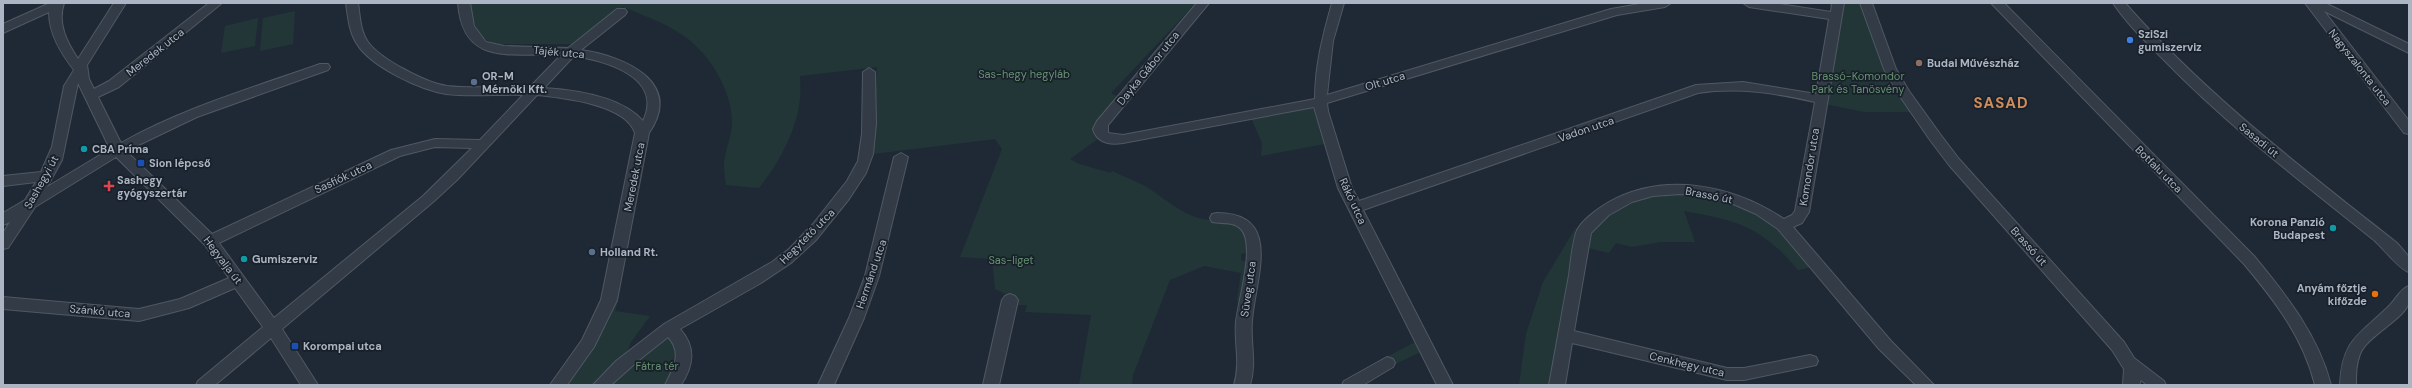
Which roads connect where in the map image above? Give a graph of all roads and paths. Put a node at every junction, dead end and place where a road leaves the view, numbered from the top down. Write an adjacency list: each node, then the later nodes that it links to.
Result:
1 (57, 3): 18 (street); 22 (street, Hegyalja út)
2 (120, 3): 22 (street)
3 (216, 3): 25 (street, Meredek utca)
4 (352, 3): 24 (street, Meredek utca)
5 (464, 3): 20 (street, Tájék utca)
6 (1203, 3): 30 (street, Dayka Gábor utca)
7 (1338, 3): 27 (street, Rákó utca)
8 (1665, 3): 27 (street, Olt utca)
9 (1749, 3): 17 (street)
10 (1838, 3): 17 (street)
11 (1866, 3): 53 (street, Brassó út)
12 (1996, 3): 69 (street, Botfalu utca)
13 (2119, 3): 43 (street, Sasadi út)
14 (2311, 3): 28 (street, Nagyszalonta utca)
15 (2316, 3): 19 (street)
16 (621, 12): 20 (street)
17 (1835, 16): 26 (street)
18 (3, 29)
19 (2409, 49)
20 (571, 52): 24 (street); 29 (street, Tájék utca)
21 (324, 67): 32 (street)
22 (80, 70): 25 (street, Hegyalja út); 34 (street, Sashegyi út)
23 (869, 72): 49 (street, Hegytető utca)
24 (534, 91): 29 (street, Meredek utca); 31 (street)
25 (90, 96): 32 (street, Hegyalja út)
26 (1820, 99): 37 (street, Vadon utca); 40 (street, Komondor utca)
27 (1321, 101): 30 (street, Olt utca); 37 (street, Rákó utca)
28 (2409, 130)
29 (642, 132): 57 (street, Meredek utca)
30 (1102, 136)
31 (484, 144): 41 (street, Sasfiók utca); 48 (street)
32 (118, 151): 36 (street); 41 (street, Hegyalja út)
33 (901, 157): 60 (street, Hermánd utca)
34 (46, 176): 35 (street); 36 (street, Sashegyi út)
35 (3, 181)
36 (30, 204): 39 (street); 42 (street, Sashegyi út)
37 (1355, 208): 64 (street, Rákó utca)
38 (1217, 218): 62 (street, Süveg utca)
39 (3, 220)
40 (1783, 226): 50 (street, Brassó út); 66 (street, Brassó út)
41 (210, 241): 44 (street, Hegyalja út)
42 (3, 244)
43 (2409, 267)
44 (239, 280): 47 (street, Szánkó utca); 48 (street, Hegyalja út)
45 (2409, 292): 70 (street)
46 (1010, 300): 61 (street)
47 (3, 302)
48 (273, 328): 55 (street); 56 (street, Hegyalja út)
49 (669, 328): 58 (street, Hegytető utca); 59 (street)
50 (1565, 335): 54 (street, Cenkhegy utca); 65 (street, Brassó út)
51 (1810, 361): 54 (street, Cenkhegy utca)
52 (1387, 363): 63 (street)
53 (2130, 363): 67 (street); 68 (street, Brassó út)
54 (1729, 380)
55 (204, 385)
56 (310, 385)
57 (558, 385)
58 (601, 385)
59 (673, 385)
60 (826, 385)
61 (991, 385)
62 (1242, 385)
63 (1350, 385)
64 (1445, 385)
65 (1557, 385)
66 (1926, 385)
67 (2131, 385)
68 (2158, 385)
69 (2323, 385)
70 (2348, 385)

